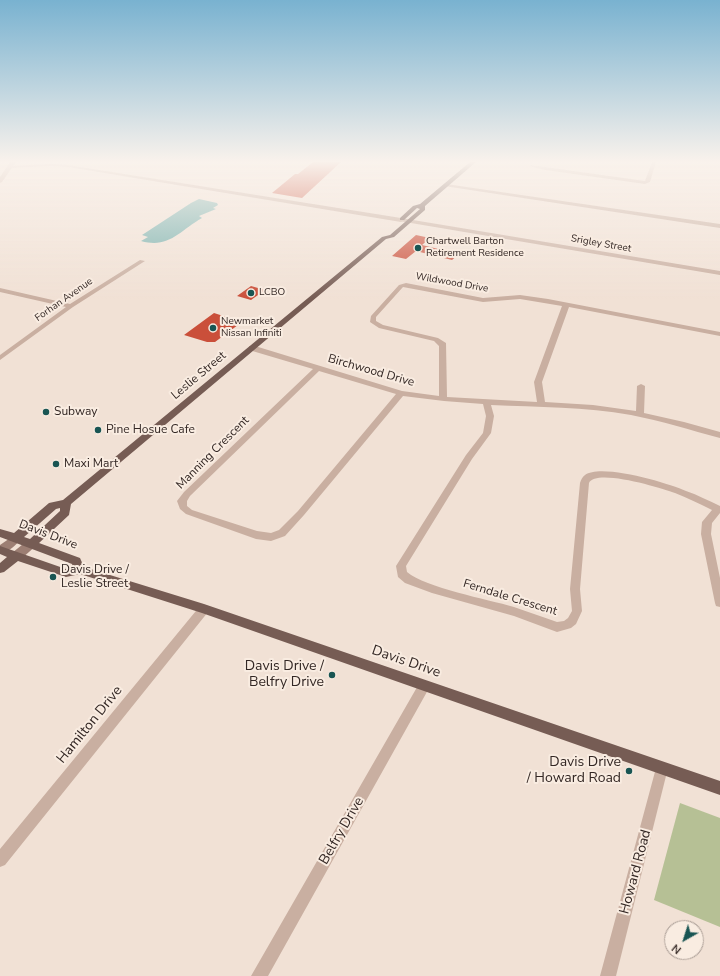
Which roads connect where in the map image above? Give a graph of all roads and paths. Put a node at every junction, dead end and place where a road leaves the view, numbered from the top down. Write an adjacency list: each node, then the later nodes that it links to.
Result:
1 (324, 208): 5 (street)
2 (414, 208): 5 (main road, Leslie Street)
3 (422, 208): 6 (main road, Leslie Street)
4 (597, 208): 7 (street)
5 (401, 220): 6 (street, Srigley Street); 8 (main road, Leslie Street)
6 (408, 222): 8 (main road, Leslie Street); 10 (street, Srigley Street)
7 (720, 226)
8 (384, 238): 15 (main road, Leslie Street)
9 (142, 261): 12 (street, Forhan Avenue)
10 (720, 273)
11 (0, 290): 12 (street)
12 (71, 306): 16 (street, Forhan Avenue)
13 (566, 306): 14 (street, Wildwood Drive); 20 (street, Wildwood Drive); 22 (street)
14 (720, 334)
15 (252, 348): 17 (street, Birchwood Drive); 25 (main road, Leslie Street)
16 (0, 358)
17 (318, 368): 19 (street, Birchwood Drive); 19 (street, Manning Crescent)
18 (641, 386): 23 (street)
19 (401, 393): 20 (street, Birchwood Drive)
20 (442, 399): 21 (street, Birchwood Drive)
21 (487, 403): 22 (street, Birchwood Drive); 26 (street, Ferndale Crescent)
22 (541, 405): 23 (street)
23 (640, 414): 24 (street)
24 (720, 435)
25 (66, 503): 28 (main road, Leslie Street); 29 (main road, Leslie Street)
26 (719, 510): 34 (street)
27 (0, 533): 28 (main road, Davis Drive)
28 (16, 538): 29 (main road, Davis Drive); 30 (main road, Leslie Street)
29 (32, 543): 31 (main road, Leslie Street); 33 (main road, Davis Drive)
30 (0, 550): 31 (main road, Davis Drive)
31 (16, 556): 32 (main road, Leslie Street); 33 (main road, Davis Drive)
32 (0, 569)
33 (80, 570): 35 (main road, Davis Drive)
34 (720, 603)
35 (204, 609): 36 (main road, Davis Drive); 39 (street, Hamilton Drive)
36 (424, 686): 37 (main road, Davis Drive); 40 (street, Belfry Drive)
37 (662, 768): 38 (main road, Davis Drive); 41 (street, Howard Road)
38 (720, 788)
39 (0, 860)
40 (259, 976)
41 (608, 976)

